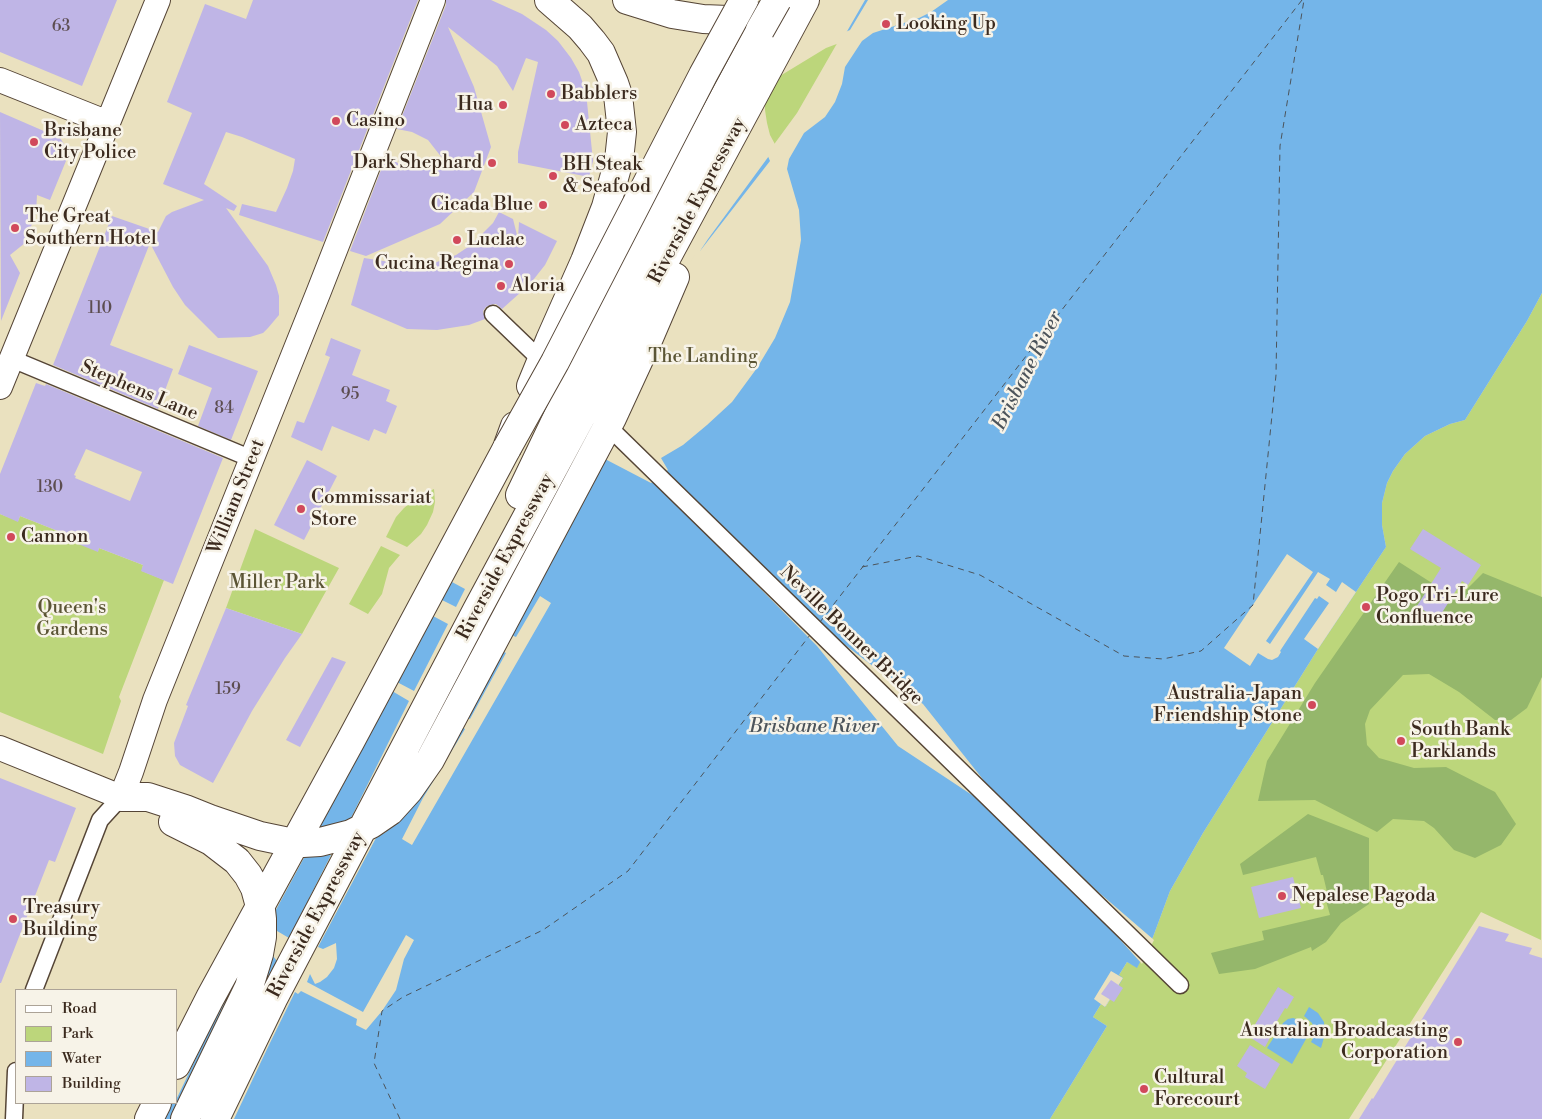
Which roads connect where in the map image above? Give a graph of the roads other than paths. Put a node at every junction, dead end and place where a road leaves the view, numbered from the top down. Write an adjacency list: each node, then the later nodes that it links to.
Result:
1 (158, 0): 9 (street)
2 (434, 0): 15 (street, William Street)
3 (549, 0): 14 (highway, bridge)
4 (627, 0): 7 (highway)
5 (744, 0): 14 (highway, bridge)
6 (777, 0): 16 (highway, bridge)
7 (803, 0): 10 (highway, Riverside Expressway)
8 (0, 80): 9 (street)
9 (108, 123): 12 (street)
10 (707, 183): 16 (highway, Riverside Expressway); 19 (highway)
11 (494, 314): 20 (street, Neville Bonner Bridge)
12 (12, 359): 13 (street); 15 (street, Stephens Lane)
13 (0, 387)
14 (506, 448): 22 (highway)
15 (252, 459): 18 (street, William Street)
16 (478, 610): 28 (highway, Riverside Expressway)
17 (0, 748): 18 (street)
18 (121, 797): 19 (highway); 21 (street, William Street)
19 (182, 816): 27 (highway)
20 (1180, 985)
21 (34, 989)
22 (178, 1061)
23 (15, 1098): 25 (street)
24 (156, 1104): 26 (highway)
25 (14, 1119)
26 (149, 1119)
27 (185, 1119)
28 (215, 1119)

